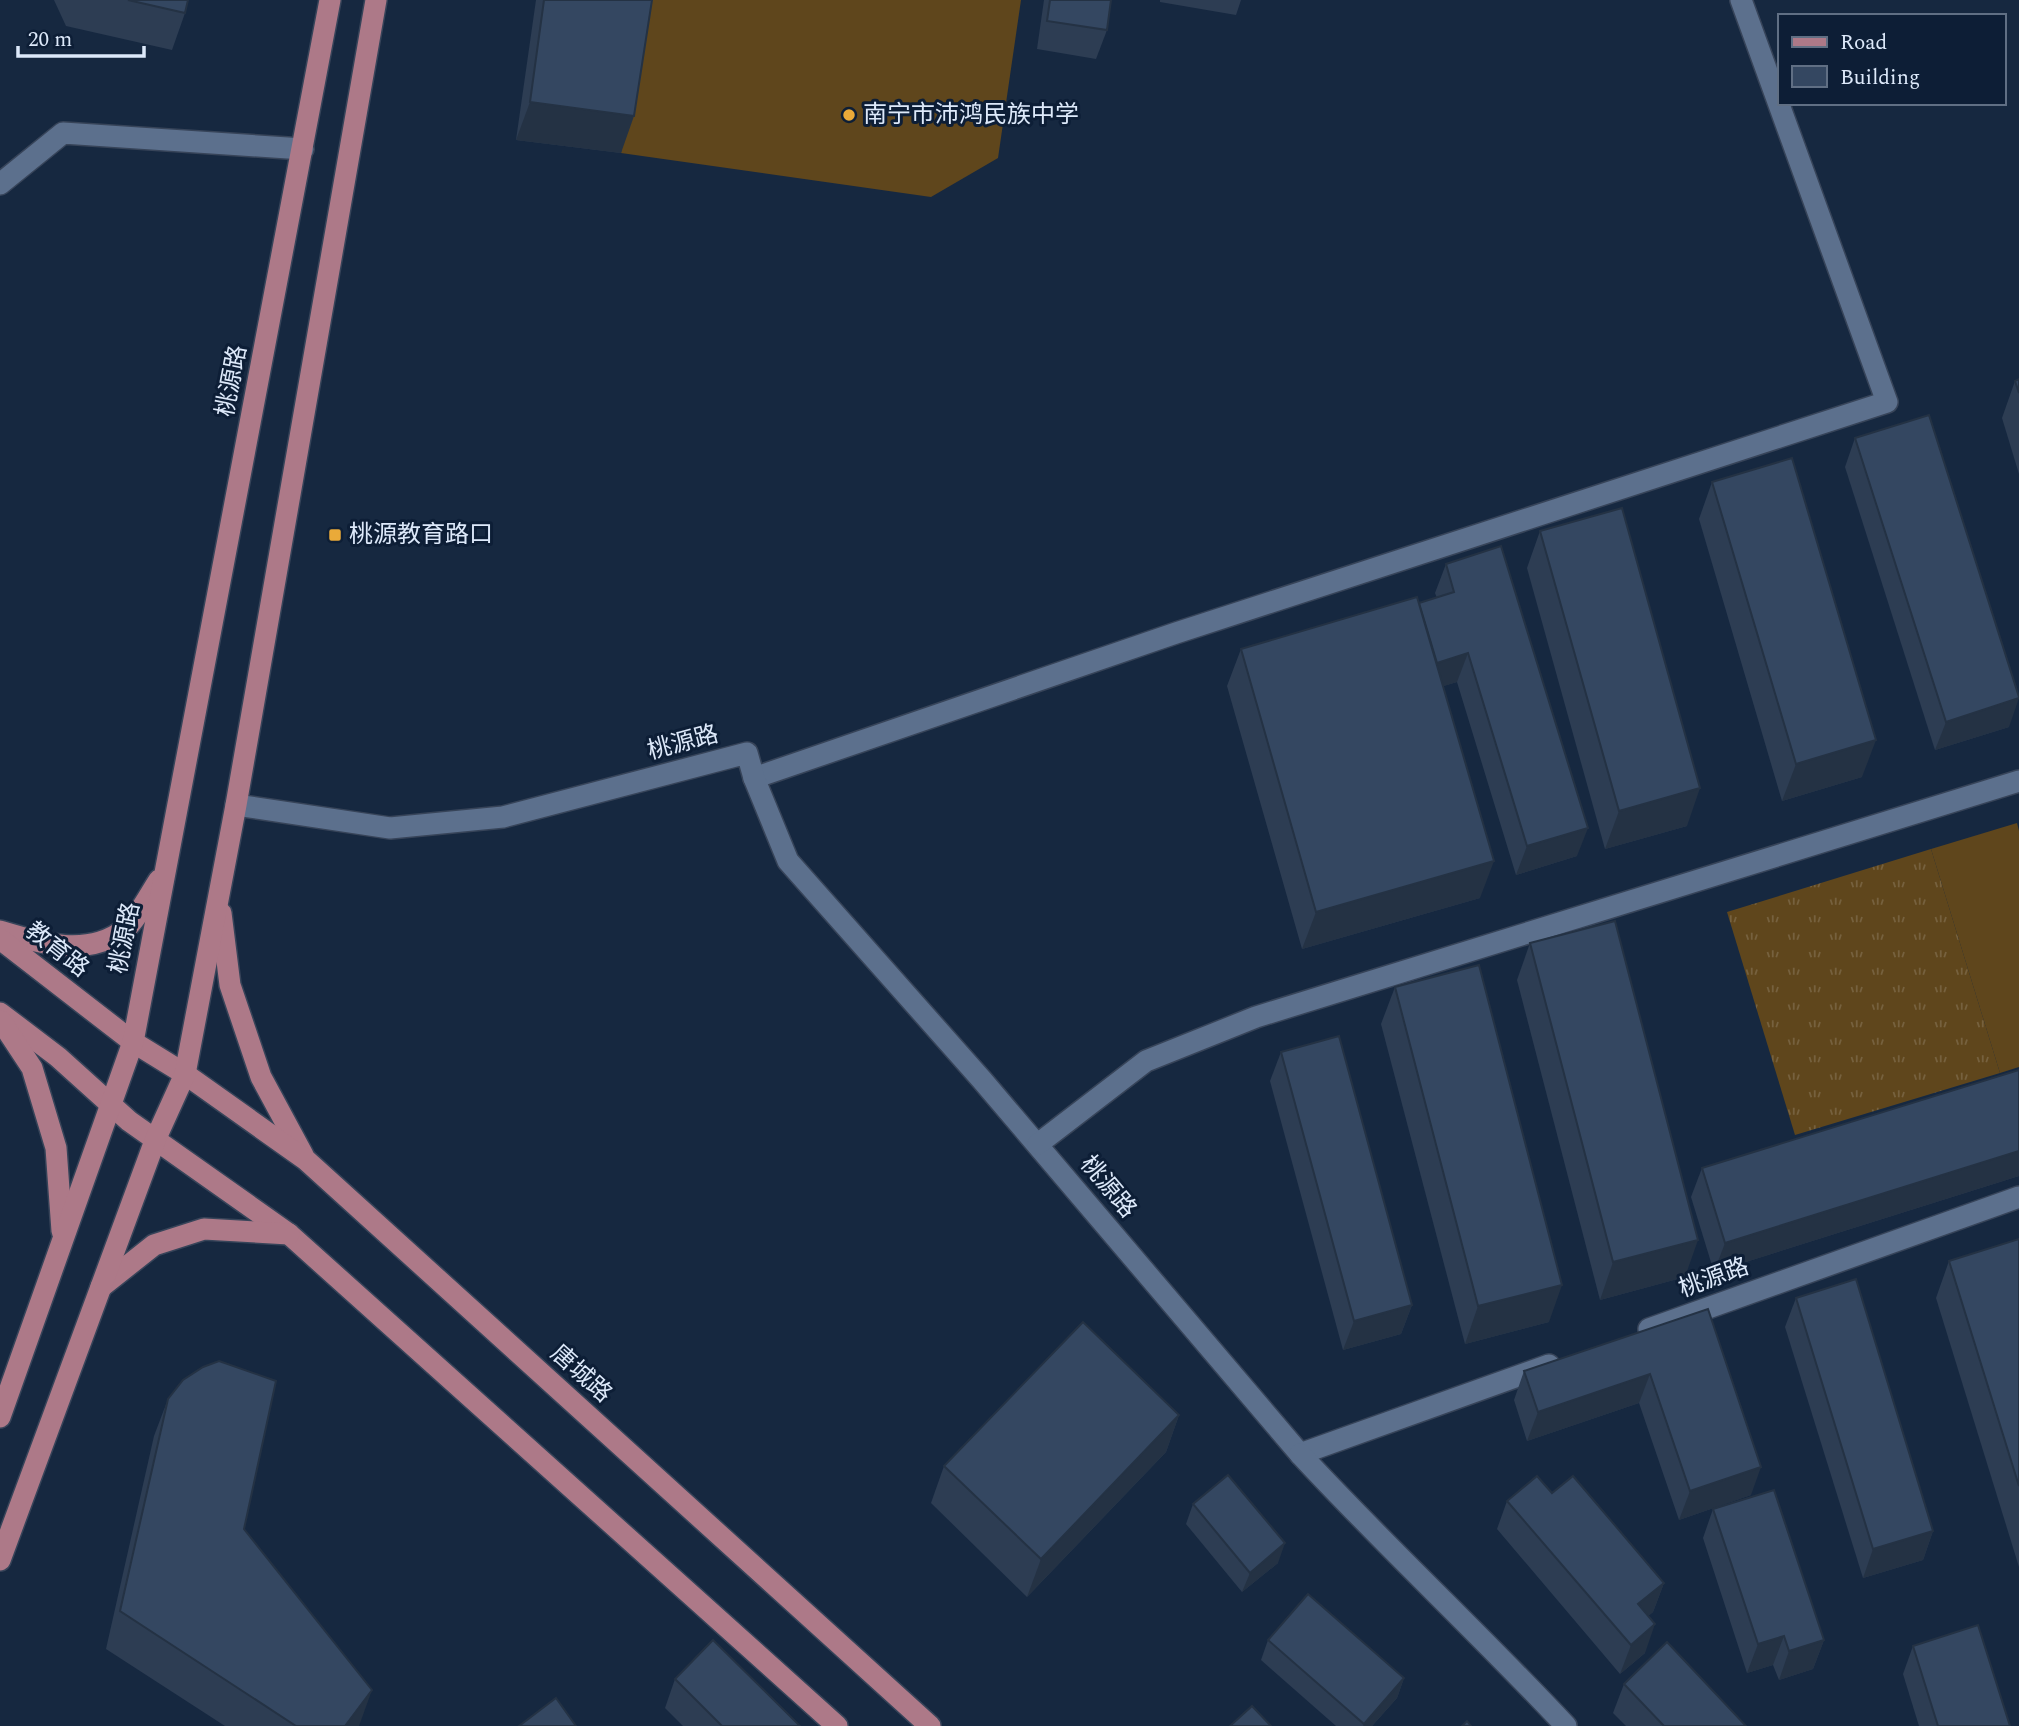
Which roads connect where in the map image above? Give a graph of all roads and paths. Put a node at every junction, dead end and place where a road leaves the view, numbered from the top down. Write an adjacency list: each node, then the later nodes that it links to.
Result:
1 (330, 0): 6 (main road, 桃源路)
2 (376, 0): 10 (main road)
3 (1741, 0): 4 (street)
4 (1778, 103)
5 (1779, 105): 8 (street)
6 (303, 149): 7 (street); 11 (main road, 桃源路)
7 (0, 184)
8 (754, 778): 10 (street, 桃源路); 21 (street, 桃源路)
9 (2019, 781): 21 (street)
10 (236, 805): 12 (main road)
11 (164, 873): 13 (main road); 17 (main road, 桃源路)
12 (218, 892): 18 (main road); 22 (main road)
13 (0, 931)
14 (0, 939): 17 (main road, 教育路)
15 (0, 1013): 19 (main road)
16 (0, 1019): 25 (main road)
17 (133, 1042): 18 (main road, 教育路); 19 (main road, 桃源路)
18 (185, 1074): 20 (main road); 22 (main road, 唐城路)
19 (111, 1103): 20 (main road); 25 (main road, 桃源路)
20 (156, 1138): 24 (main road); 26 (main road)
21 (1038, 1144): 30 (street, 桃源路)
22 (306, 1160): 33 (main road, 唐城路)
23 (2018, 1201): 27 (street, 桃源路)
24 (289, 1234): 26 (main road); 32 (main road)
25 (63, 1239): 29 (main road, 桃源路)
26 (100, 1289): 31 (main road)
27 (1625, 1338)
28 (1573, 1357): 30 (street)
29 (0, 1417)
30 (1300, 1454): 34 (street, 桃源路)
31 (0, 1560)
32 (837, 1726)
33 (930, 1726)
34 (1566, 1726)

